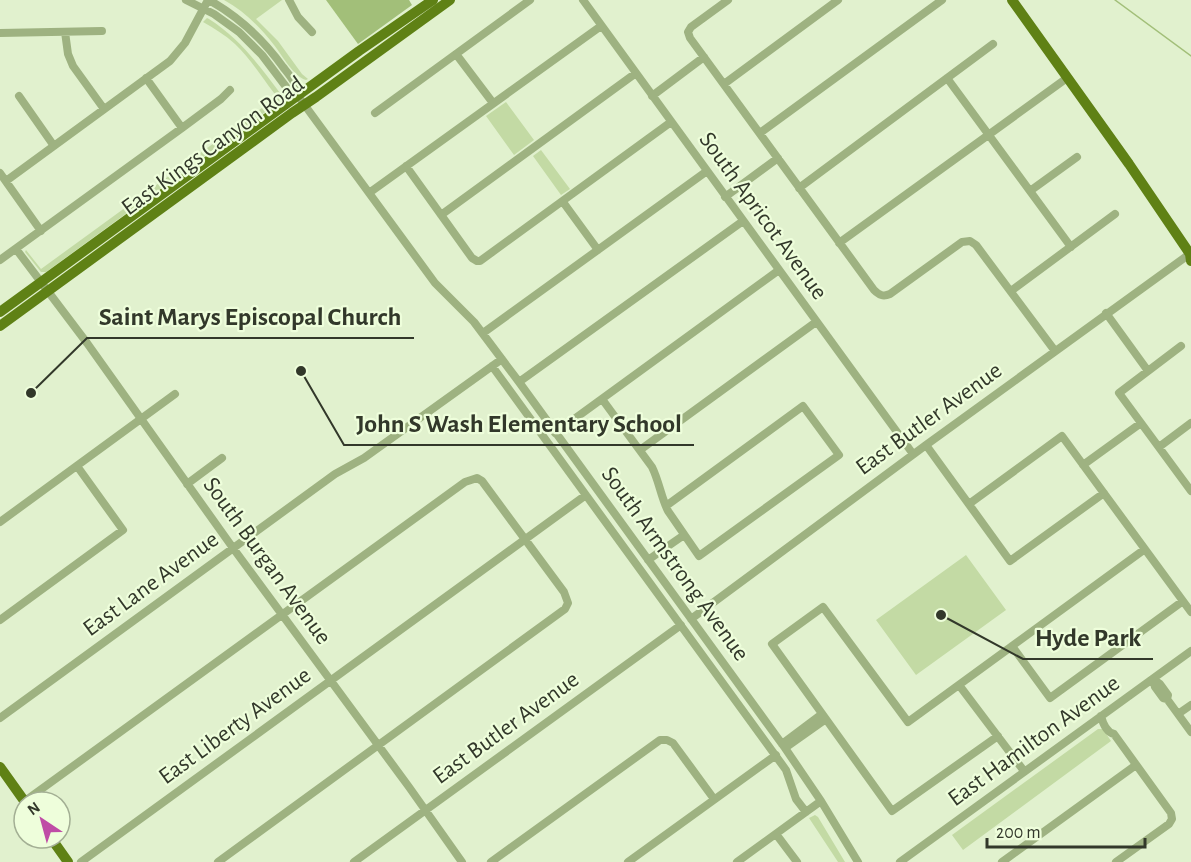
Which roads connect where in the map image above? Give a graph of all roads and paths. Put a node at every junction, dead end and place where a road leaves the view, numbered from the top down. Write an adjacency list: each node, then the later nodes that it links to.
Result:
1 (186, 0): 11 (street, South Armstrong Avenue)
2 (289, 0): 15 (street)
3 (433, 0): 28 (main road, East Kings Canyon Road)
4 (450, 0): 28 (main road, East Kings Canyon Road)
5 (530, 0): 18 (street)
6 (583, 0): 12 (street, South Apricot Avenue)
7 (728, 0): 19 (street)
8 (838, 0): 24 (street)
9 (942, 0): 34 (street)
10 (1012, 0): 23 (main road)
11 (207, 3): 21 (street); 28 (street, South Armstrong Avenue)
12 (601, 26): 20 (street, South Apricot Avenue); 29 (street)
13 (102, 31): 14 (street)
14 (65, 32): 16 (street); 30 (street)
15 (312, 32)
16 (0, 33)
17 (993, 44): 22 (street)
18 (456, 54): 29 (street); 31 (street)
19 (704, 57): 24 (street); 27 (street)
20 (636, 73): 27 (street, South Apricot Avenue); 49 (street)
21 (146, 78): 30 (street); 33 (street)
22 (947, 78): 35 (street); 43 (street)
23 (1067, 78): 35 (street); 56 (main road)
24 (724, 84): 34 (street)
25 (230, 90): 33 (street)
26 (19, 96): 36 (street)
27 (652, 96): 32 (street, South Apricot Avenue)
28 (302, 100): 45 (street, South Armstrong Avenue); 59 (main road, East Kings Canyon Road)
29 (493, 104): 39 (street)
30 (104, 109): 36 (street)
31 (375, 112)
32 (672, 123): 40 (street, South Apricot Avenue); 47 (street)
33 (182, 128): 51 (street)
34 (760, 133): 38 (street)
35 (988, 135): 44 (street); 52 (street)
36 (54, 146): 42 (street)
37 (1077, 157): 44 (street)
38 (778, 158): 43 (street); 46 (street)
39 (406, 166): 45 (street); 49 (street)
40 (707, 171): 46 (street, South Apricot Avenue); 55 (street)
41 (0, 173): 42 (street)
42 (6, 181): 51 (street)
43 (799, 188): 52 (street)
44 (1030, 191): 53 (street)
45 (369, 193): 65 (street, South Armstrong Avenue)
46 (725, 197): 50 (street, South Apricot Avenue)
47 (563, 202): 49 (street); 55 (street)
48 (1116, 214): 53 (street)
49 (441, 215)
50 (743, 221): 58 (street, South Apricot Avenue); 71 (street)
51 (41, 231): 54 (street)
52 (840, 243): 60 (street)
53 (1071, 247): 60 (street)
54 (16, 249): 57 (street); 59 (street, South Burgan Avenue)
55 (598, 250): 65 (street)
56 (1191, 256): 62 (street, East Butler Avenue)
57 (0, 261)
58 (779, 270): 63 (street, South Apricot Avenue); 73 (street)
59 (44, 287): 61 (main road, East Kings Canyon Road); 64 (main road, East Kings Canyon Road); 74 (street, South Burgan Avenue)
60 (1011, 291): 67 (street)
61 (0, 312)
62 (1106, 313): 67 (street, East Butler Avenue); 70 (street)
63 (816, 322): 80 (street); 81 (street, South Apricot Avenue)
64 (0, 326)
65 (483, 333): 68 (street, South Armstrong Avenue)
66 (1181, 345): 70 (street)
67 (1055, 351): 78 (street, East Butler Avenue)
68 (502, 359): 69 (street, East Lane Avenue); 71 (street, South Armstrong Avenue)
69 (492, 366): 88 (street, South Armstrong Avenue); 94 (street, East Lane Avenue)
70 (1148, 371): 75 (street)
71 (519, 382): 77 (street, South Armstrong Avenue)
72 (175, 394): 74 (street)
73 (602, 399): 77 (street); 80 (street)
74 (141, 420): 84 (street); 85 (street, South Burgan Avenue)
75 (1141, 423): 79 (street); 83 (street)
76 (1191, 423): 79 (street)
77 (555, 432): 96 (street, South Armstrong Avenue)
78 (926, 445): 81 (street, East Butler Avenue); 89 (street)
79 (1159, 447): 86 (street)
80 (640, 450): 90 (street)
81 (913, 454): 100 (street, East Butler Avenue)
82 (222, 458): 85 (street)
83 (1083, 465): 87 (street); 89 (street)
84 (77, 466): 91 (street); 101 (street)
85 (187, 484): 94 (street, South Burgan Avenue)
86 (1191, 491)
87 (1104, 493): 89 (street); 95 (street)
88 (586, 495): 93 (street, East Liberty Avenue); 102 (street, South Armstrong Avenue)
89 (969, 504)
90 (666, 506): 92 (street); 92 (street)
91 (0, 522)
92 (684, 535): 96 (street)
93 (526, 539): 99 (street); 106 (street, East Liberty Avenue); 115 (street)
94 (233, 548): 99 (street, South Burgan Avenue); 112 (street, East Lane Avenue)
95 (1145, 549): 97 (street); 103 (street)
96 (648, 560): 100 (street, South Armstrong Avenue)
97 (1183, 601): 98 (street); 103 (street)
98 (1191, 612)
99 (282, 615): 106 (street, South Burgan Avenue); 122 (street)
100 (691, 619): 116 (street, South Armstrong Avenue)
101 (0, 620)
102 (681, 625): 117 (street, South Armstrong Avenue); 125 (street, East Butler Avenue)
103 (1012, 646): 107 (street)
104 (1191, 651): 105 (street, East Hamilton Avenue)
105 (1153, 679): 109 (street); 110 (street, East Hamilton Avenue)
106 (330, 681): 115 (street, South Burgan Avenue); 128 (street, East Liberty Avenue)
107 (958, 685): 111 (street); 114 (street)
108 (1191, 705): 109 (street)
109 (1178, 714): 113 (street)
110 (1101, 716): 118 (street); 120 (street, East Hamilton Avenue)
111 (824, 717): 114 (street); 116 (street)
112 (0, 718)
113 (1191, 732)
114 (998, 736): 120 (street)
115 (377, 746): 125 (street, South Burgan Avenue); 129 (street)
116 (783, 746): 124 (street, South Armstrong Avenue)
117 (776, 755): 123 (street); 126 (street, South Armstrong Avenue)
118 (1136, 765): 138 (street); 139 (street)
119 (0, 767): 121 (main road)
120 (1024, 771): 137 (street, East Hamilton Avenue)
121 (16, 790)
122 (41, 790)
123 (714, 799): 132 (street); 133 (street)
124 (821, 801): 126 (street); 136 (street, South Armstrong Avenue)
125 (425, 811): 130 (street, East Butler Avenue); 131 (street, South Burgan Avenue)
126 (806, 812): 127 (street)
127 (776, 834): 134 (street); 135 (street)
128 (81, 862)
129 (218, 862)
130 (354, 862)
131 (462, 862)
132 (491, 862)
133 (628, 862)
134 (737, 862)
135 (797, 862)
136 (858, 862)
137 (900, 862)
138 (1002, 862)
139 (1116, 862)

